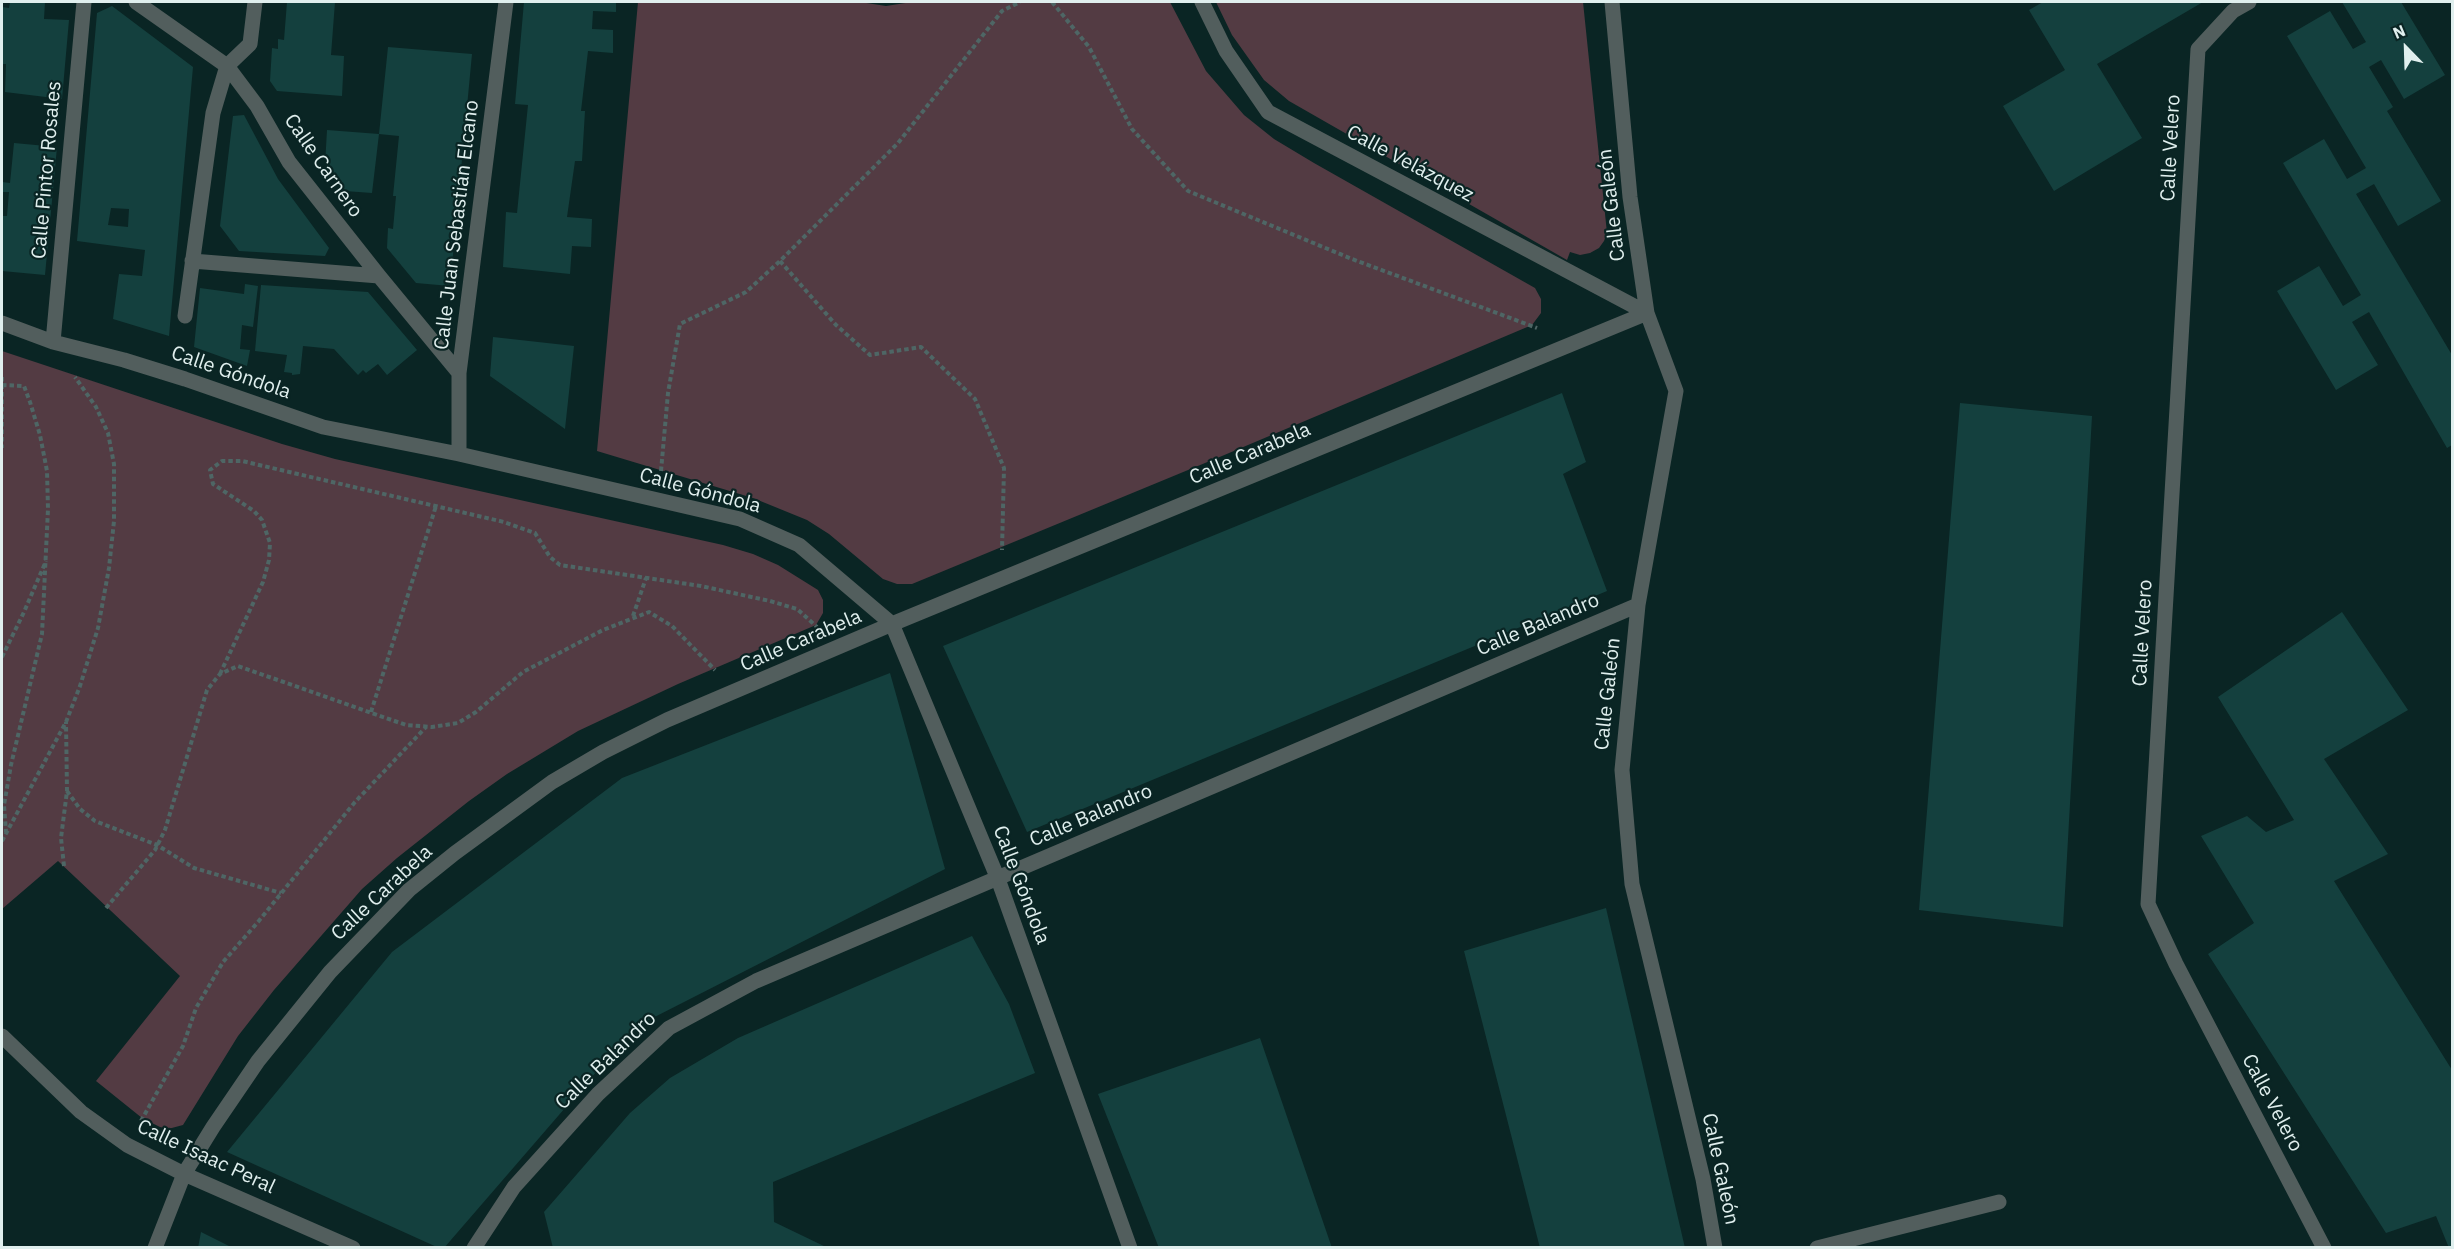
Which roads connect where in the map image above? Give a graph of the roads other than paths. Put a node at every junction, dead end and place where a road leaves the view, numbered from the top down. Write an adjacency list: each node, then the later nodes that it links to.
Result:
1 (84, 2): 14 (street, Calle Pintor Rosales)
2 (136, 2): 8 (street, Calle Carnero)
3 (255, 2): 8 (street)
4 (506, 2): 15 (street, Calle Juan Sebastián Elcano)
5 (1202, 2): 11 (street, Calle Velázquez)
6 (1612, 2): 11 (street, Calle Galeón)
7 (2249, 2): 29 (street, Calle Velero)
8 (227, 66): 9 (street); 10 (street, Calle Carnero)
9 (192, 261): 10 (street); 12 (street)
10 (379, 276): 15 (street, Calle Carnero)
11 (1647, 313): 17 (street, Calle Galeón); 18 (street, Calle Carabela)
12 (185, 316)
13 (2, 323): 14 (street, Calle Góndola)
14 (53, 342): 16 (street, Calle Góndola)
15 (459, 373): 16 (street, Calle Juan Sebastián Elcano)
16 (459, 454): 18 (street, Calle Góndola)
17 (1638, 605): 19 (street, Calle Balandro); 27 (street, Calle Galeón)
18 (892, 624): 19 (street, Calle Góndola); 21 (street, Calle Carabela)
19 (998, 879): 25 (street, Calle Balandro); 26 (street, Calle Góndola)
20 (2, 1036): 21 (street, Calle Isaac Peral)
21 (184, 1174): 23 (street, Calle Carabela); 24 (street, Calle Isaac Peral)
22 (1999, 1203): 28 (street)
23 (154, 1248)
24 (353, 1248)
25 (474, 1248)
26 (1130, 1248)
27 (1715, 1248)
28 (1817, 1248)
29 (2324, 1248)

